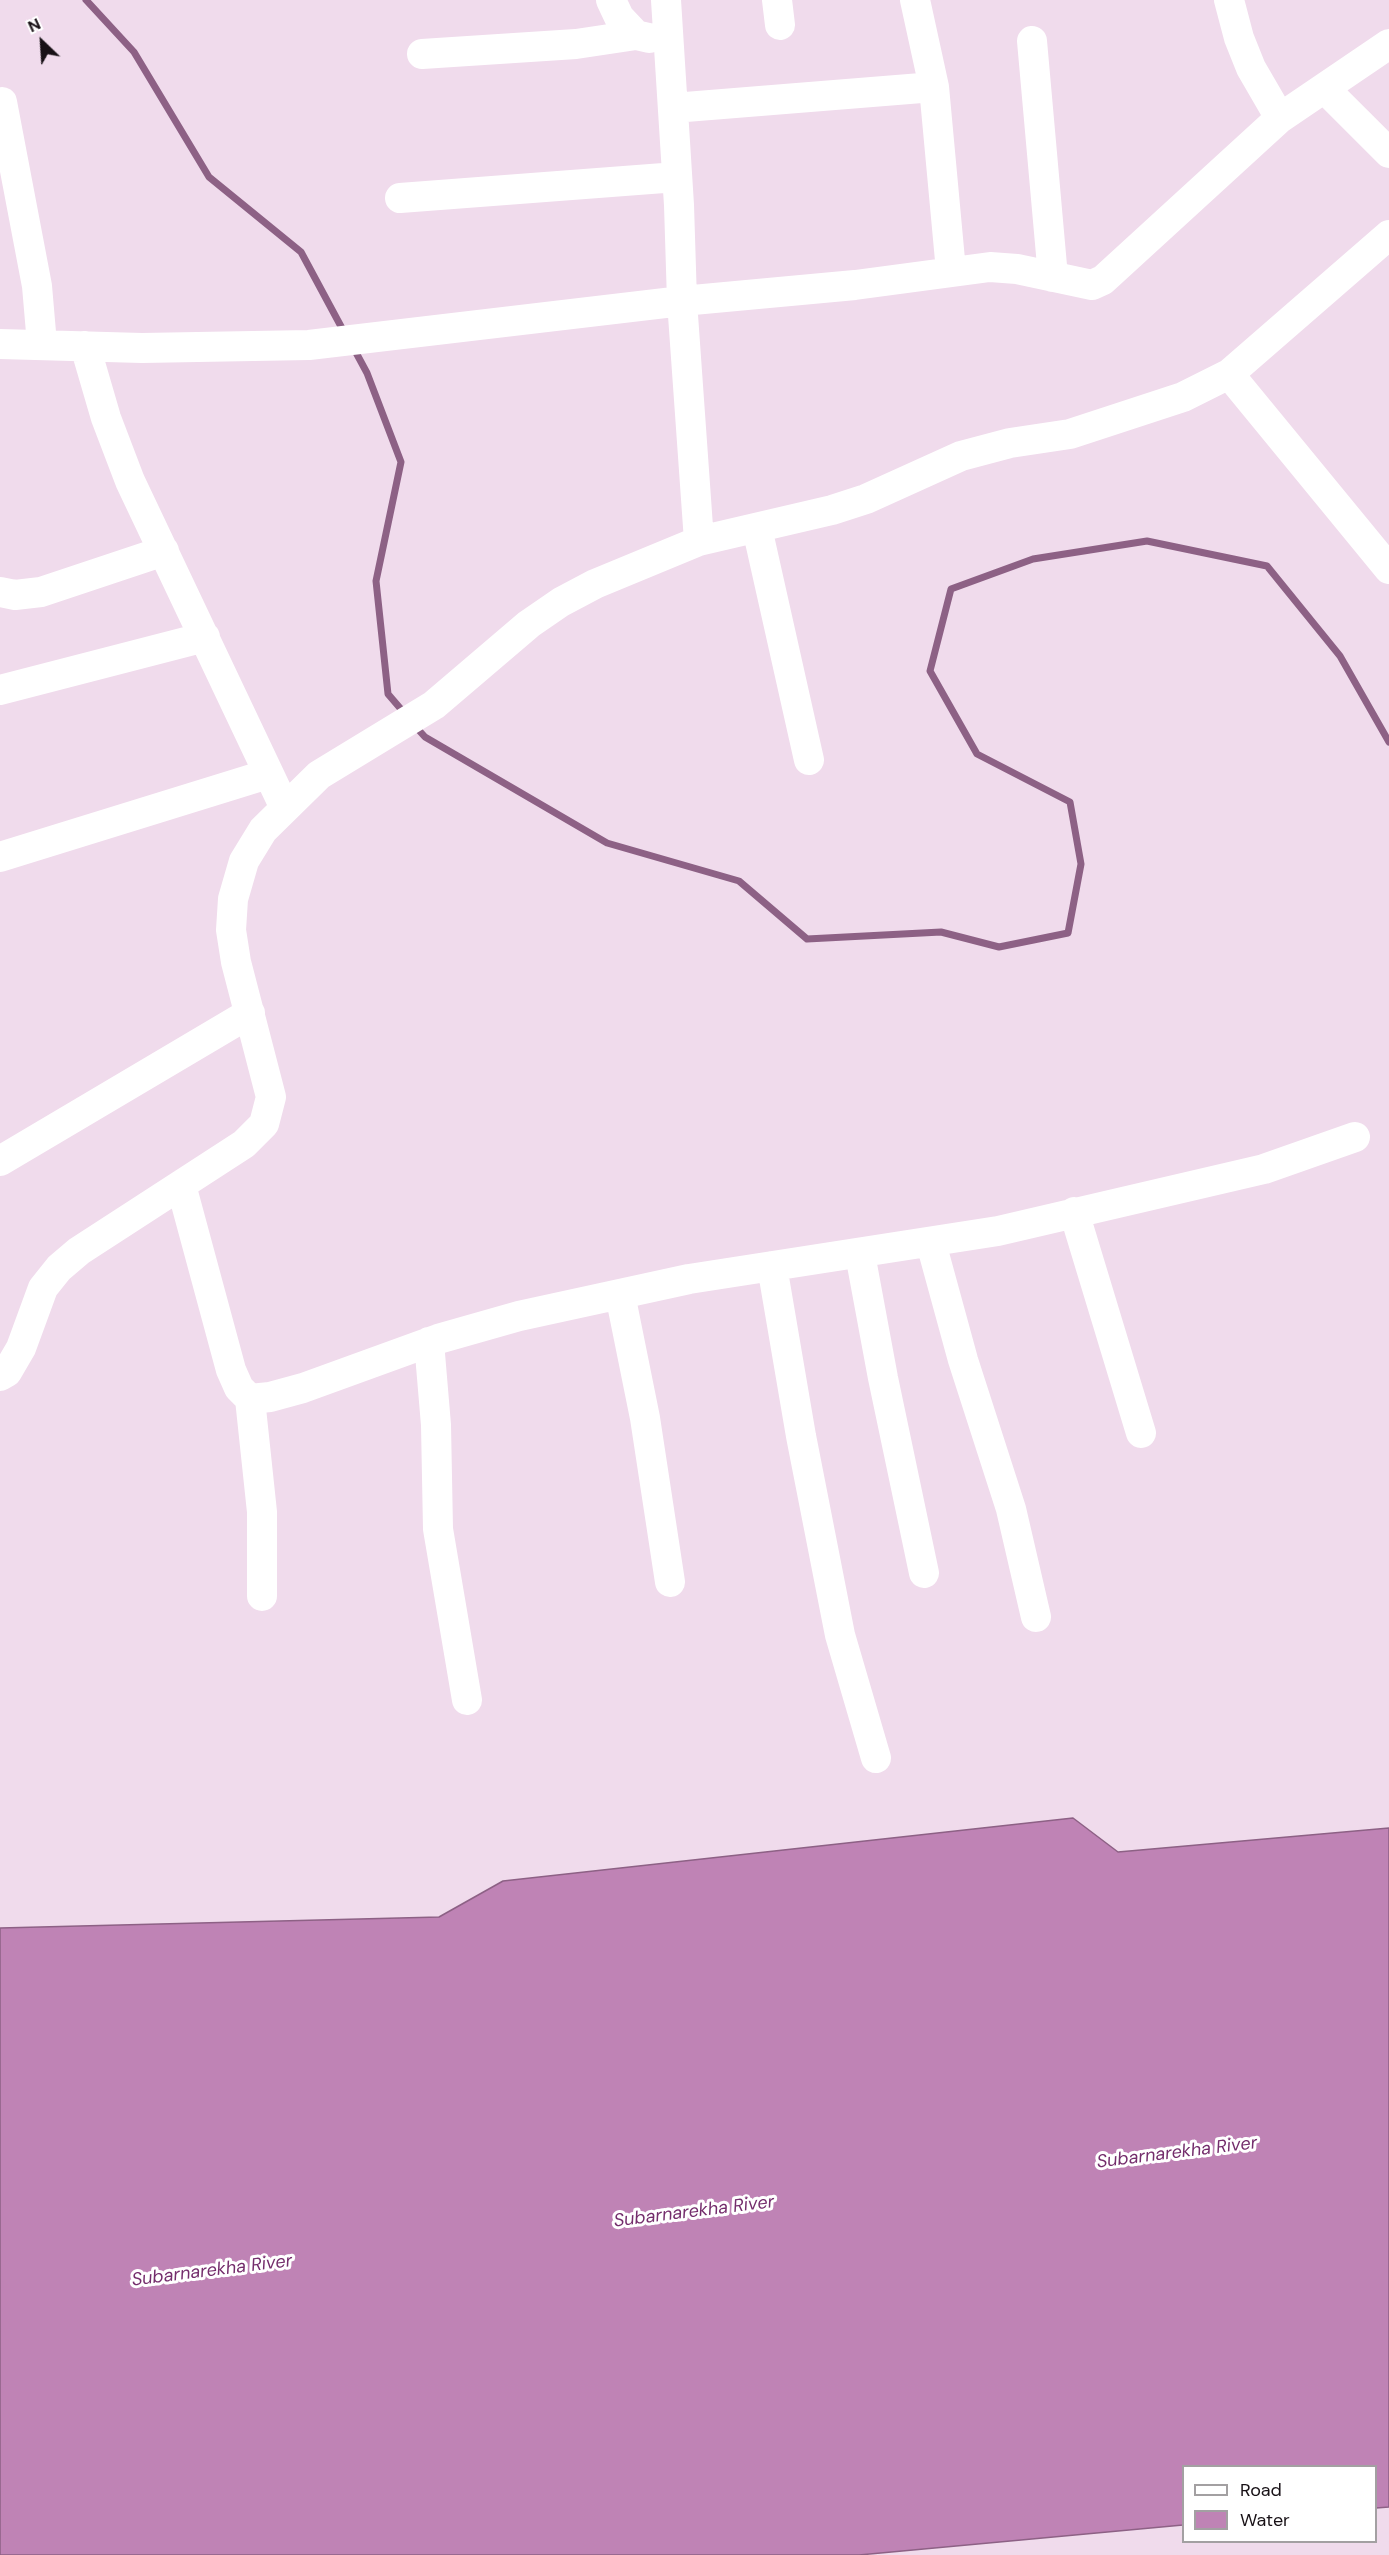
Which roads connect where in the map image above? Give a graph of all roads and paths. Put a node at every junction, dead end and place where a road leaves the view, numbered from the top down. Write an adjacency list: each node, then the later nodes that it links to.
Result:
1 (611, 0): 5 (street)
2 (666, 0): 7 (street)
3 (915, 0): 10 (street)
4 (1229, 0): 14 (street)
5 (636, 35): 7 (street); 9 (street)
6 (1032, 41): 20 (street)
7 (668, 42): 13 (street)
8 (1389, 44): 11 (street)
9 (422, 54)
10 (934, 87): 13 (street); 19 (street)
11 (1324, 88): 14 (street); 15 (street)
12 (2, 102): 23 (street)
13 (673, 108): 16 (street)
14 (1280, 118): 20 (street)
15 (1389, 153)
16 (677, 177): 17 (street); 21 (street)
17 (400, 198)
18 (1389, 235): 25 (street)
19 (951, 272): 20 (street); 21 (street)
20 (1053, 277)
21 (682, 301): 24 (street); 27 (street)
22 (0, 344): 23 (street)
23 (42, 344): 24 (street)
24 (85, 346): 28 (street)
25 (1229, 374): 26 (street); 29 (street)
26 (757, 528): 27 (street); 33 (street)
27 (699, 541): 35 (street)
28 (164, 551): 30 (street); 31 (street)
29 (1389, 569)
30 (0, 592)
31 (205, 637): 32 (street); 34 (street)
32 (0, 690)
33 (809, 760)
34 (268, 774): 35 (street); 36 (street)
35 (285, 808): 37 (street)
36 (0, 857)
37 (250, 1013): 39 (street); 40 (street)
38 (1355, 1137): 41 (street)
39 (0, 1161)
40 (181, 1185): 47 (street); 48 (street)
41 (1074, 1212): 42 (street); 49 (street)
42 (931, 1243): 43 (street); 53 (street)
43 (860, 1254): 44 (street); 50 (street)
44 (772, 1266): 45 (street); 55 (street)
45 (620, 1294): 46 (street); 51 (street)
46 (429, 1342): 48 (street); 54 (street)
47 (0, 1376)
48 (250, 1399): 52 (street)
49 (1141, 1433)
50 (924, 1573)
51 (670, 1582)
52 (262, 1596)
53 (1036, 1617)
54 (467, 1700)
55 (876, 1758)

